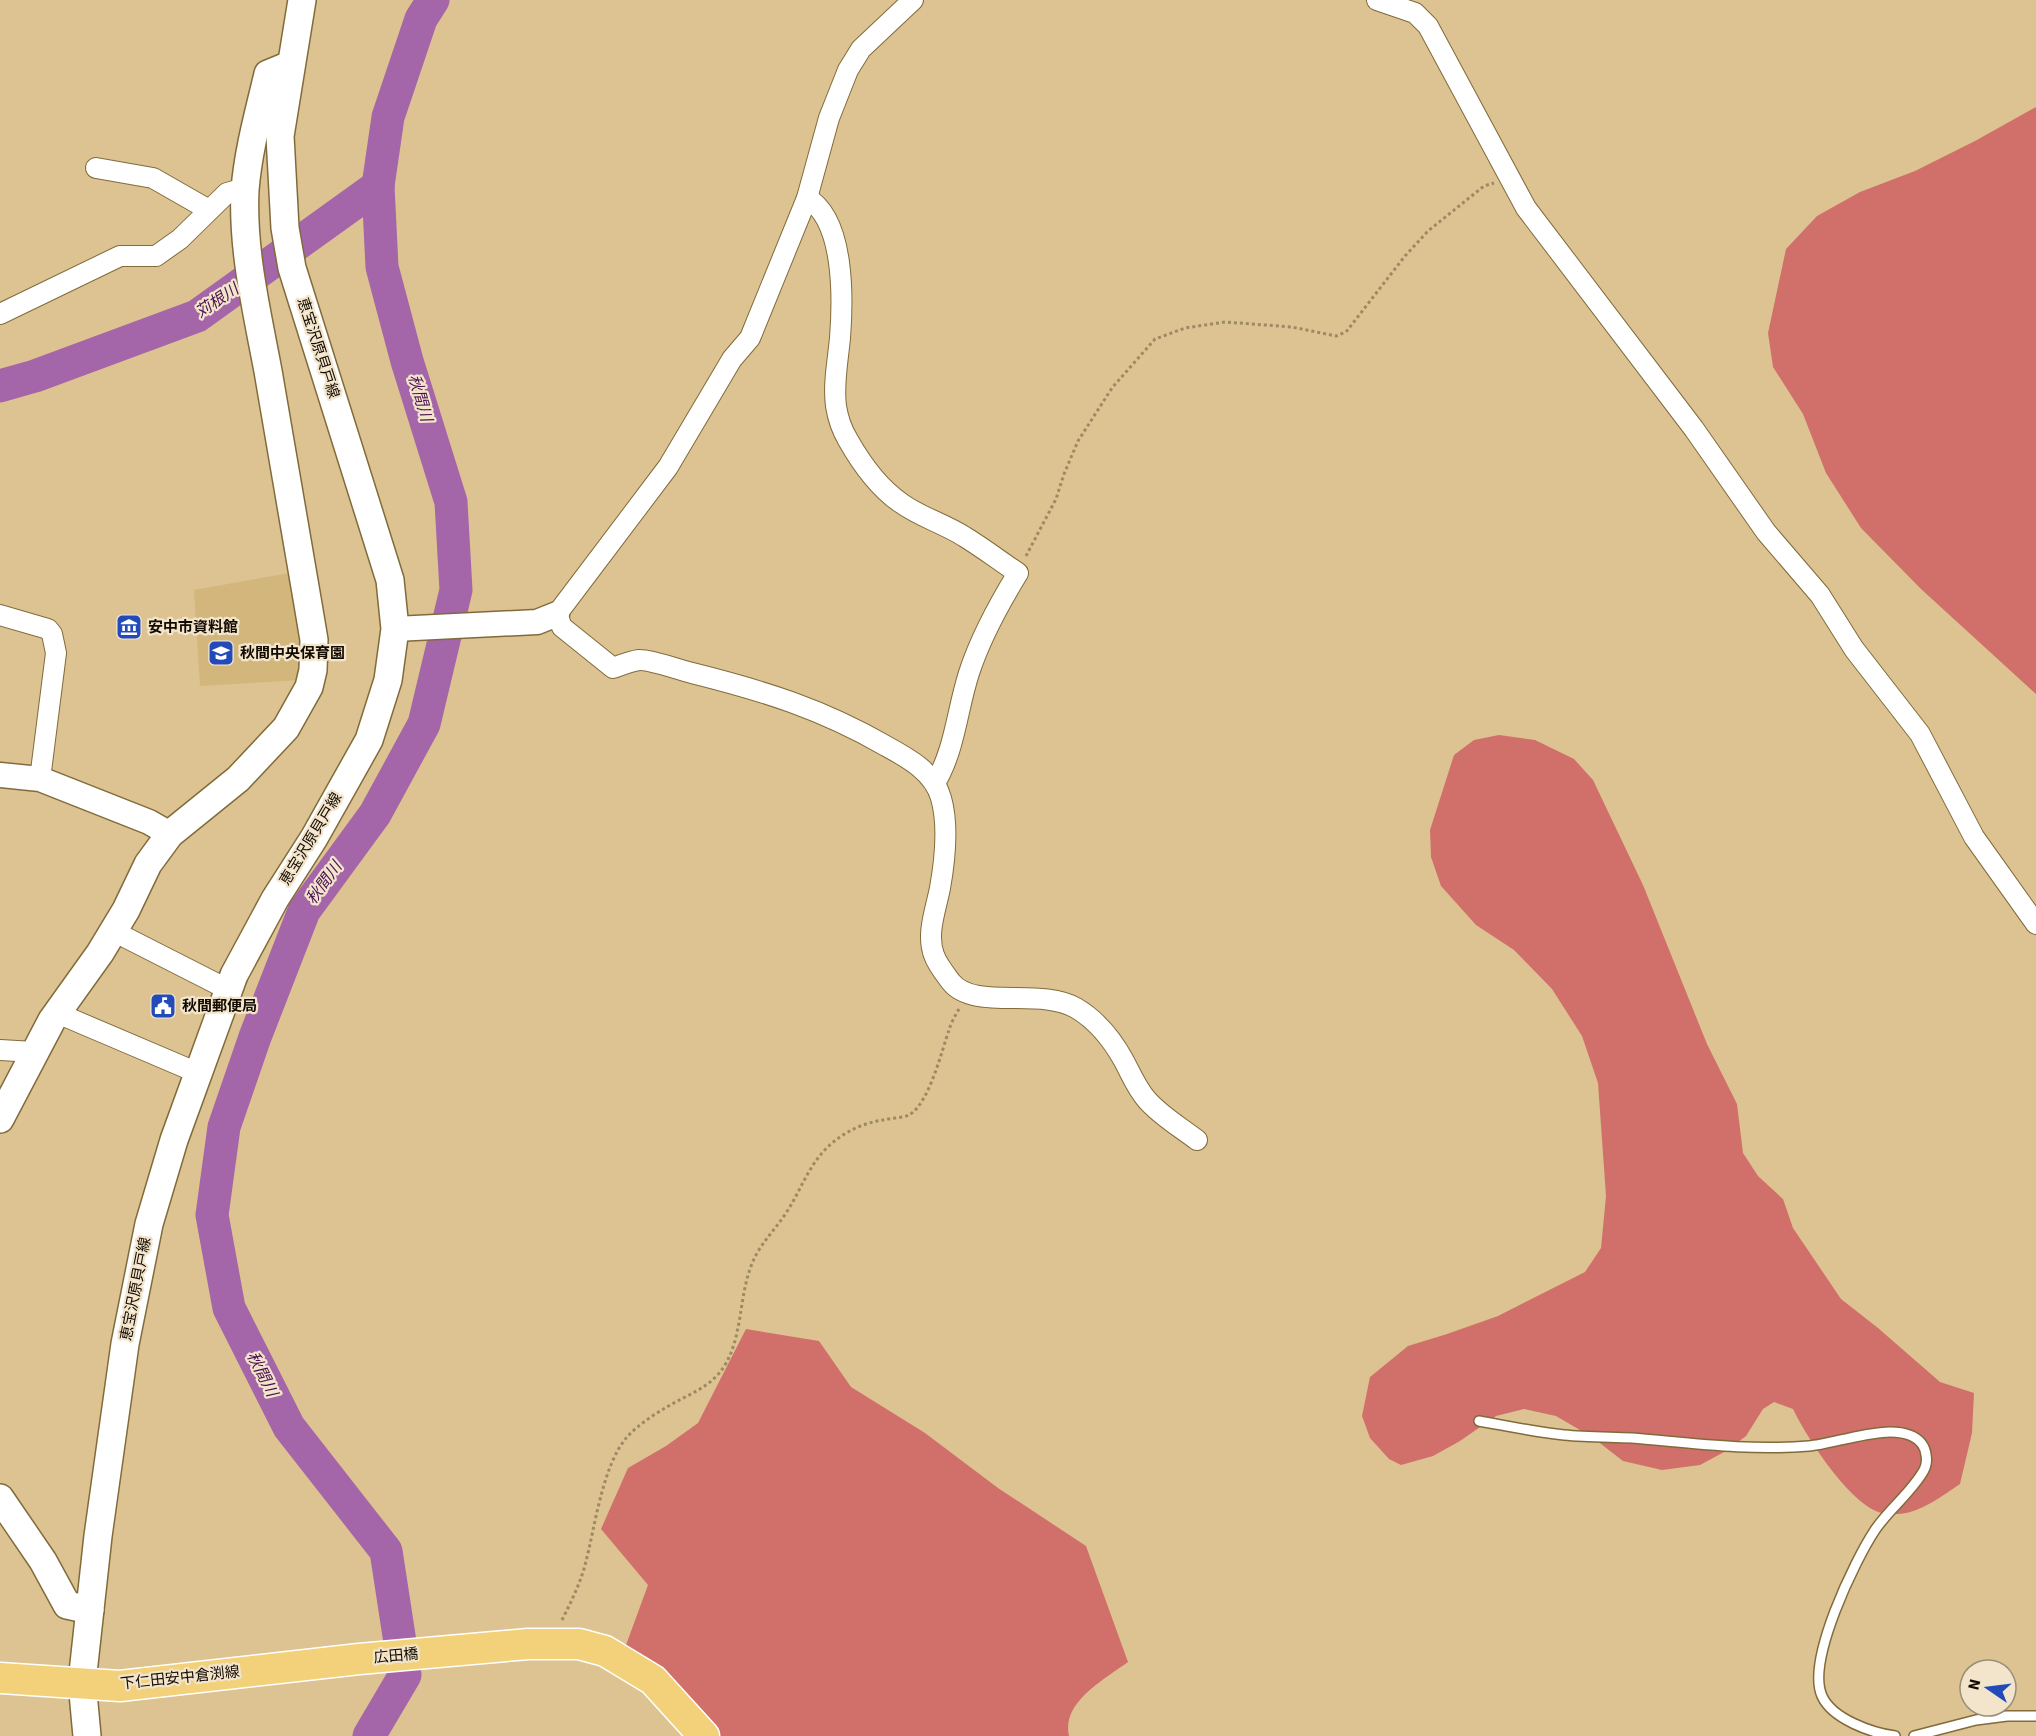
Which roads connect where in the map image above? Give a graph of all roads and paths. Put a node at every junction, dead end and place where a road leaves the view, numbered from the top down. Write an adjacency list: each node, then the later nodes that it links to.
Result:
1 (302, 0): 4 (main road, 恵宝沢原貝戸線)
2 (913, 0): 8 (street)
3 (1377, 0): 6 (street)
4 (290, 65): 7 (main road); 14 (main road, 恵宝沢原貝戸線)
5 (96, 168): 9 (street)
6 (1509, 178): 11 (path); 19 (street)
7 (245, 188): 9 (street); 18 (main road)
8 (807, 198): 11 (street); 12 (street)
9 (209, 210): 10 (street)
10 (0, 314)
11 (1018, 573): 17 (street)
12 (557, 614): 14 (street); 17 (street)
13 (0, 615): 16 (street)
14 (395, 629): 21 (main road, 恵宝沢原貝戸線)
15 (0, 775): 16 (street)
16 (40, 779): 18 (street)
17 (935, 783): 22 (street)
18 (170, 834): 20 (main road)
19 (2036, 924)
20 (113, 931): 21 (street); 23 (main road)
21 (229, 990): 26 (main road, 恵宝沢原貝戸線)
22 (967, 994): 28 (street); 32 (path)
23 (57, 1013): 25 (main road); 26 (street)
24 (0, 1050): 25 (street)
25 (34, 1052): 27 (main road)
26 (198, 1074): 31 (main road, 恵宝沢原貝戸線)
27 (0, 1119)
28 (1197, 1140)
29 (1479, 1421): 39 (lane)
30 (0, 1498): 31 (main road)
31 (90, 1610): 35 (main road, 恵宝沢原貝戸線)
32 (550, 1642): 33 (main road, 広田橋); 38 (main road)
33 (359, 1659): 35 (main road, 下仁田安中倉渕線)
34 (0, 1678): 35 (main road, 下仁田安中倉渕線)
35 (82, 1682): 37 (main road, 恵宝沢原貝戸線)
36 (2036, 1716): 40 (lane)
37 (87, 1736)
38 (704, 1736)
39 (1895, 1736)
40 (1914, 1736)

